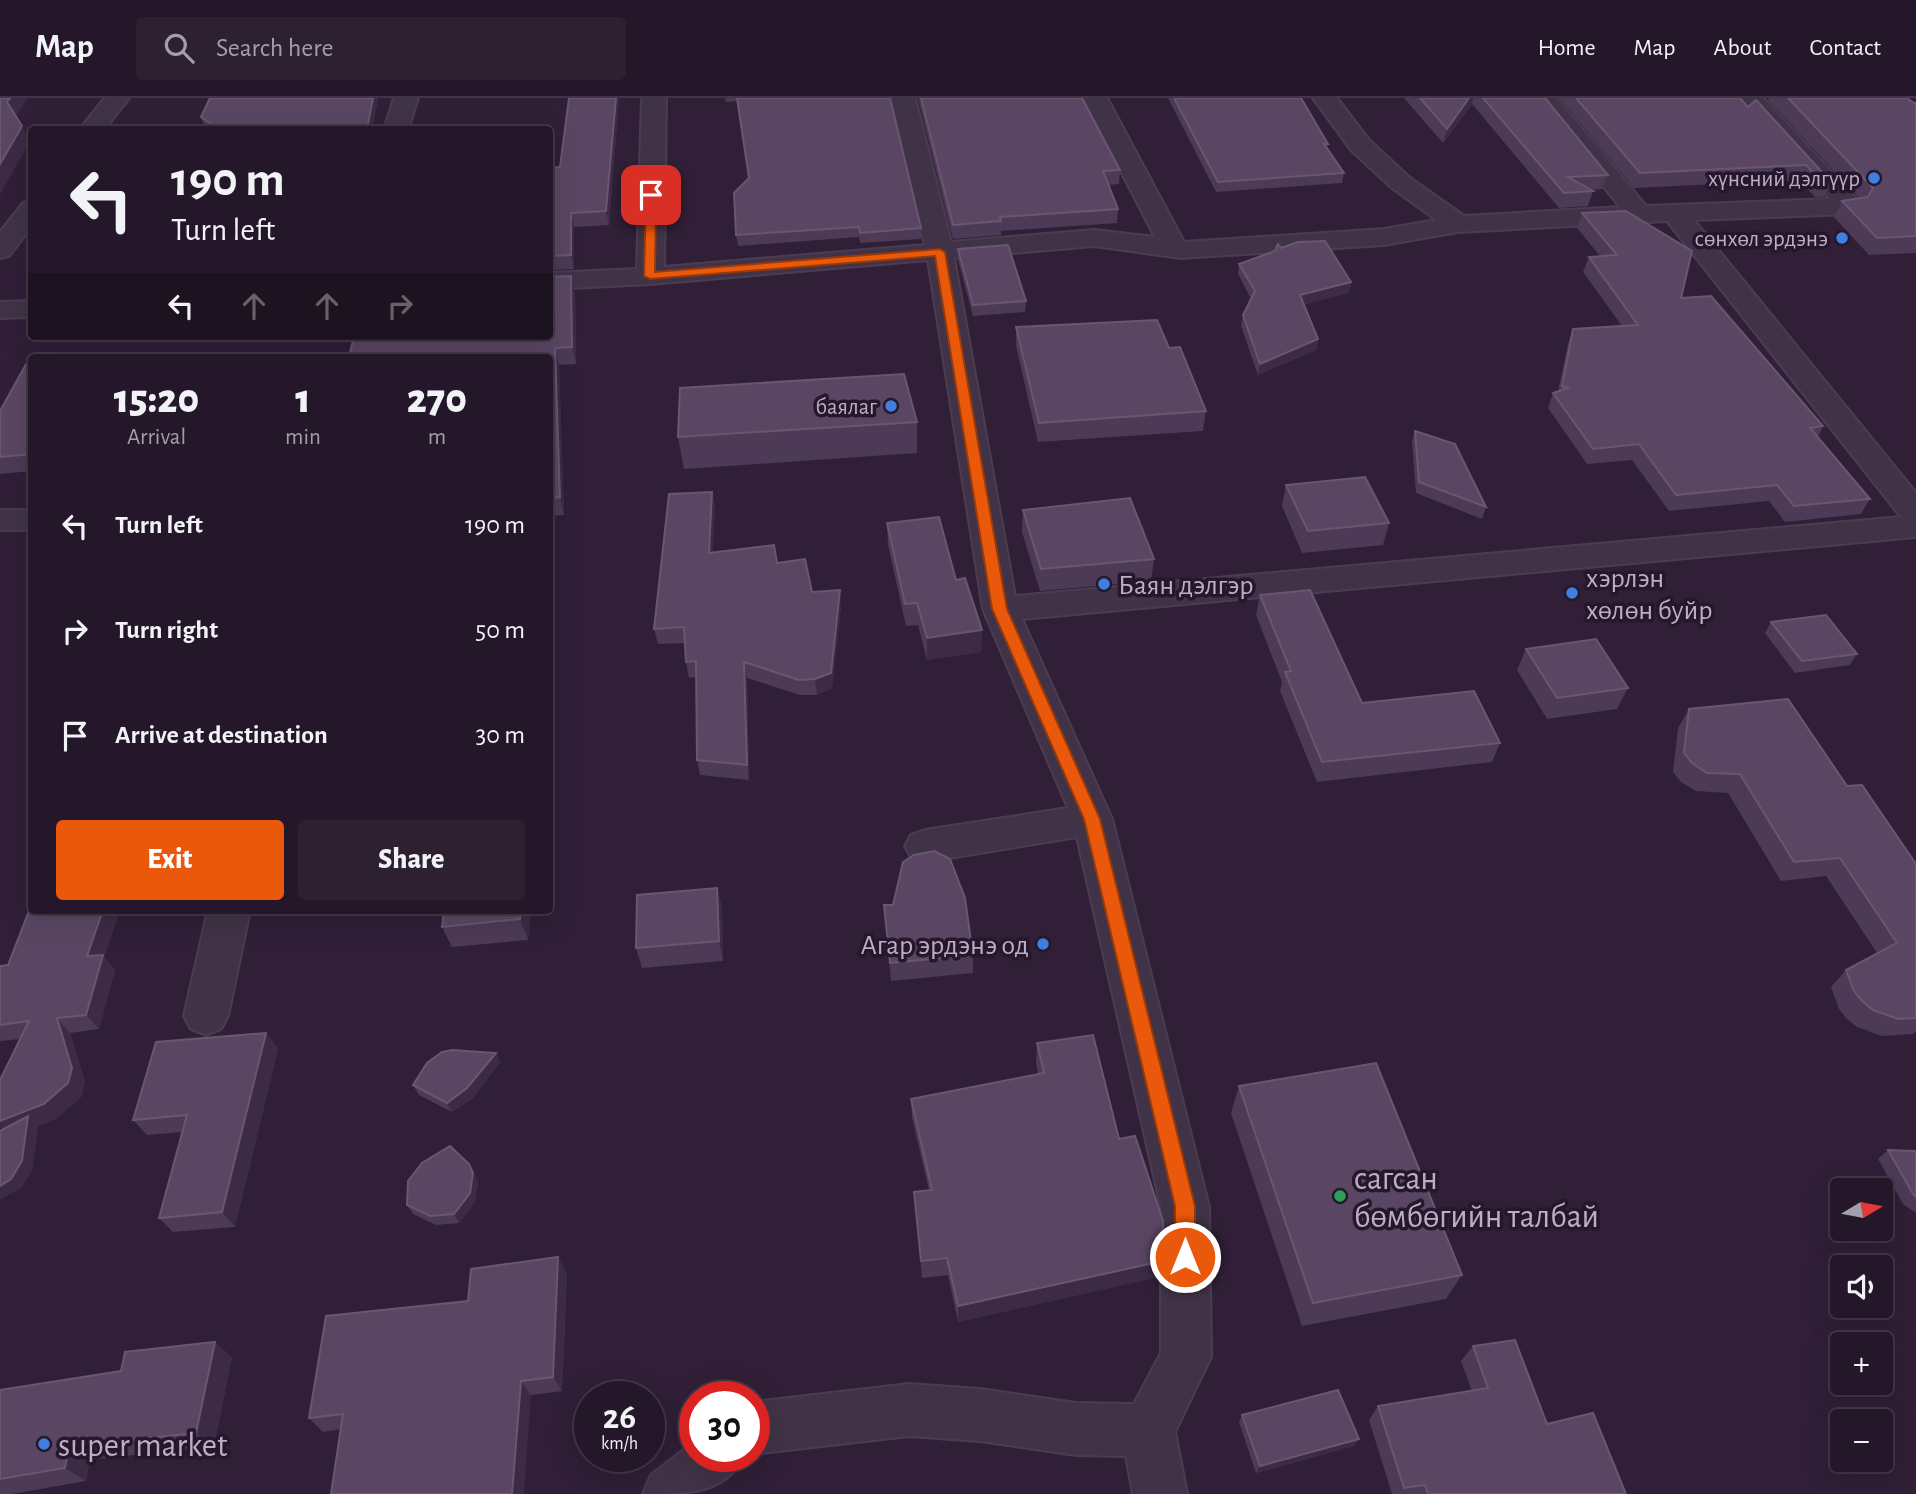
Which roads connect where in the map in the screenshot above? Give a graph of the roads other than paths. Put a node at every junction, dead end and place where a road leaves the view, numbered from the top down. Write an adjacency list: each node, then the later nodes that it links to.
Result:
1 (117, 98): 9 (street)
2 (406, 98): 10 (street)
3 (654, 98): 18 (street)
4 (904, 98): 17 (street)
5 (1095, 98): 15 (street)
6 (1325, 98): 14 (street)
7 (1544, 98): 13 (street)
8 (1750, 98): 11 (street)
9 (94, 126)
10 (397, 126)
11 (1674, 212): 13 (street); 22 (street)
12 (28, 213): 16 (street)
13 (1639, 214): 14 (street)
14 (1458, 224): 15 (street)
15 (1173, 247): 17 (street)
16 (0, 250)
17 (940, 252): 18 (street); 26 (street)
18 (650, 276): 19 (street)
19 (553, 281)
20 (28, 309): 21 (street)
21 (0, 310)
22 (1916, 514)
23 (0, 520): 24 (street)
24 (28, 520)
25 (1916, 526): 26 (street)
26 (1000, 609): 27 (street)
27 (1092, 819): 28 (street); 32 (street)
28 (925, 846)
29 (228, 914): 30 (street)
30 (206, 1016)
31 (770, 1426): 32 (street)
32 (1148, 1430): 35 (street)
33 (698, 1472): 34 (street)
34 (670, 1494)
35 (1160, 1494)

